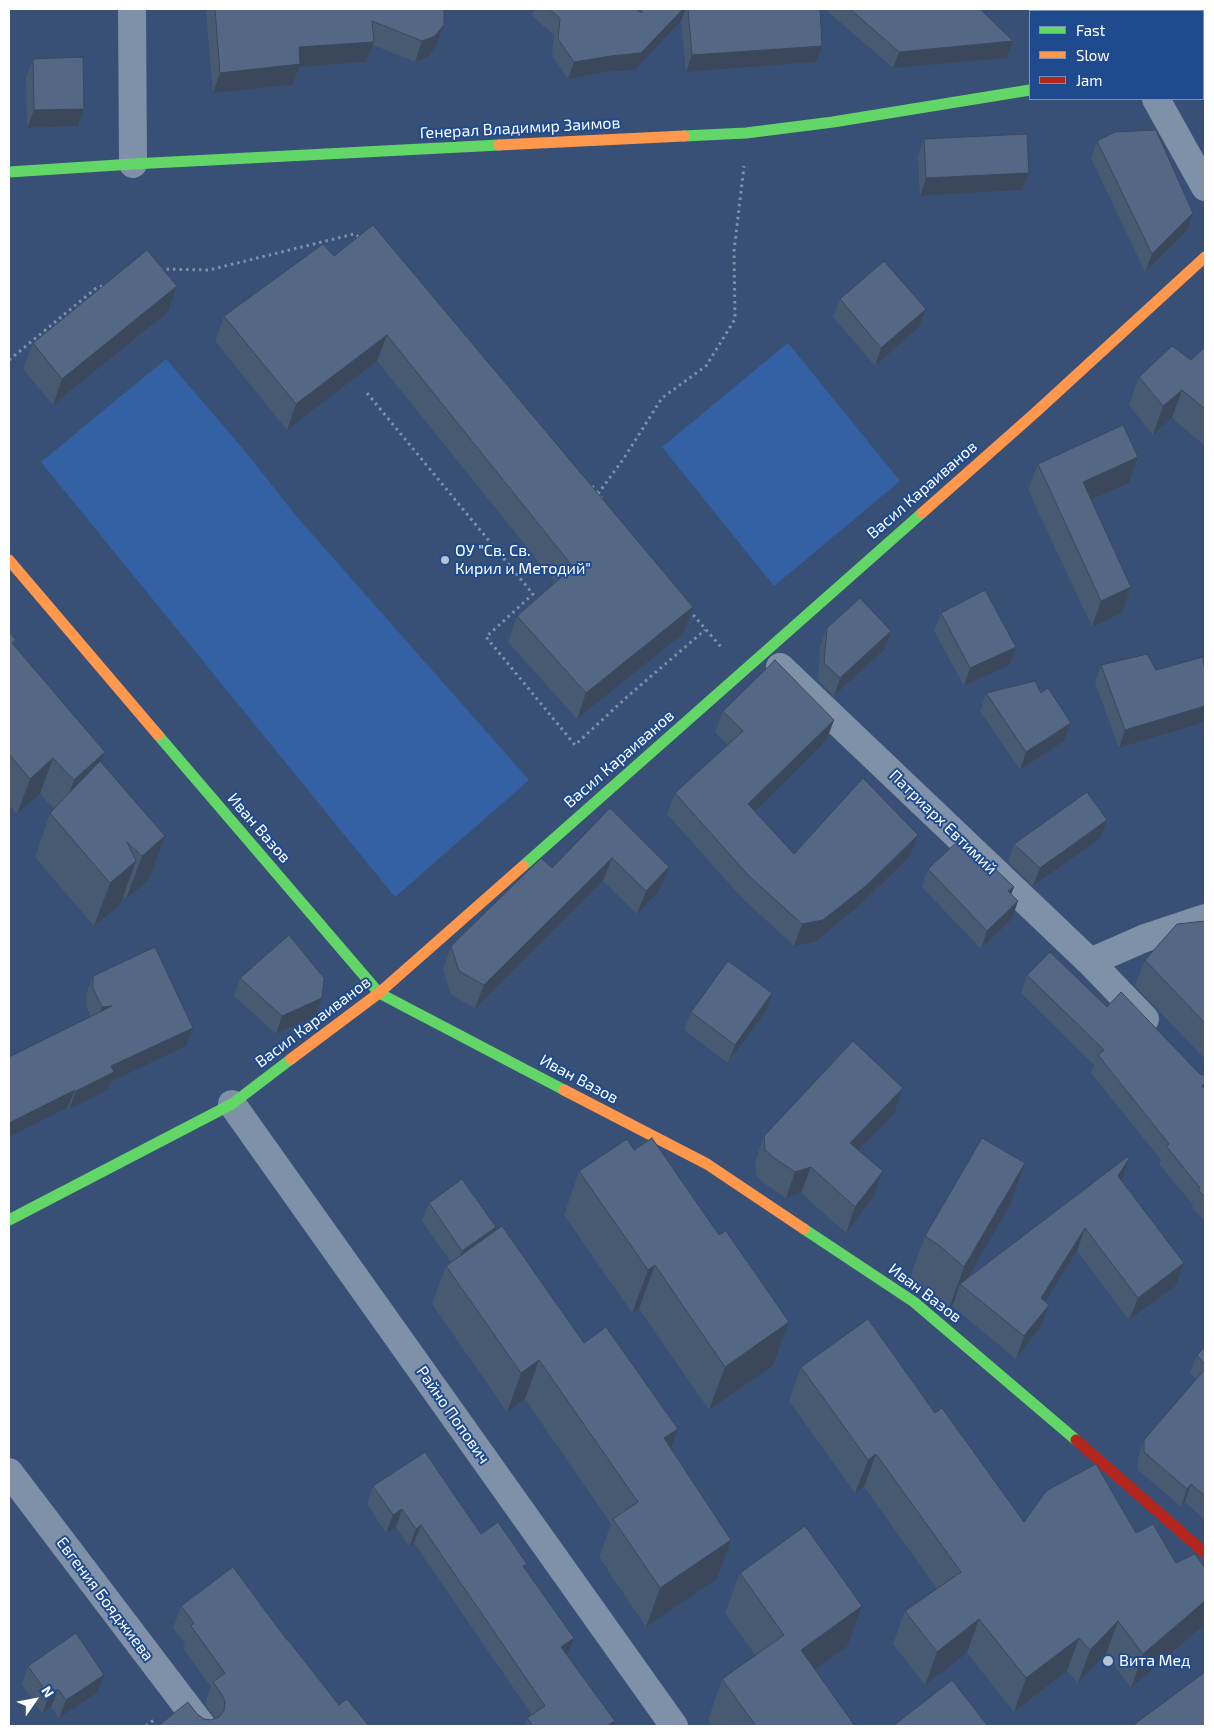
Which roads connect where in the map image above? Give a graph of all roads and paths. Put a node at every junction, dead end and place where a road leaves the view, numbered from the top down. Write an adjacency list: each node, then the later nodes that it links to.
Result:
1 (132, 9): 5 (street)
2 (1029, 90): 4 (street, Генерал Владимир Заимов)
3 (1157, 100): 7 (street)
4 (746, 133): 5 (street, Генерал Владимир Заимов); 15 (path)
5 (133, 164): 6 (street, Генерал Владимир Заимов)
6 (9, 172)
7 (1205, 187)
8 (369, 244): 10 (path)
9 (1205, 257): 21 (street, Васил Караиванов)
10 (152, 269)
11 (111, 282): 12 (path)
12 (9, 360)
13 (367, 393): 20 (path)
14 (586, 479): 15 (path)
15 (599, 494): 16 (path); 17 (path)
16 (592, 498)
17 (604, 501)
18 (9, 560): 25 (street, Иван Вазов)
19 (688, 609): 20 (path)
20 (705, 630): 22 (path)
21 (764, 651): 22 (street, Васил Караиванов); 24 (street, Патриарх Евтимий)
22 (740, 674): 25 (street, Васил Караиванов)
23 (1205, 918): 24 (street)
24 (1090, 962): 26 (street, Патриарх Евтимий)
25 (379, 993): 27 (street, Васил Караиванов); 30 (street, Иван Вазов)
26 (1164, 1039)
27 (232, 1104): 28 (street, Васил Караиванов); 32 (street, Райно Попович)
28 (9, 1220)
29 (9, 1472): 31 (street, Евгения Бояджиева)
30 (1205, 1553)
31 (202, 1726)
32 (674, 1726)

